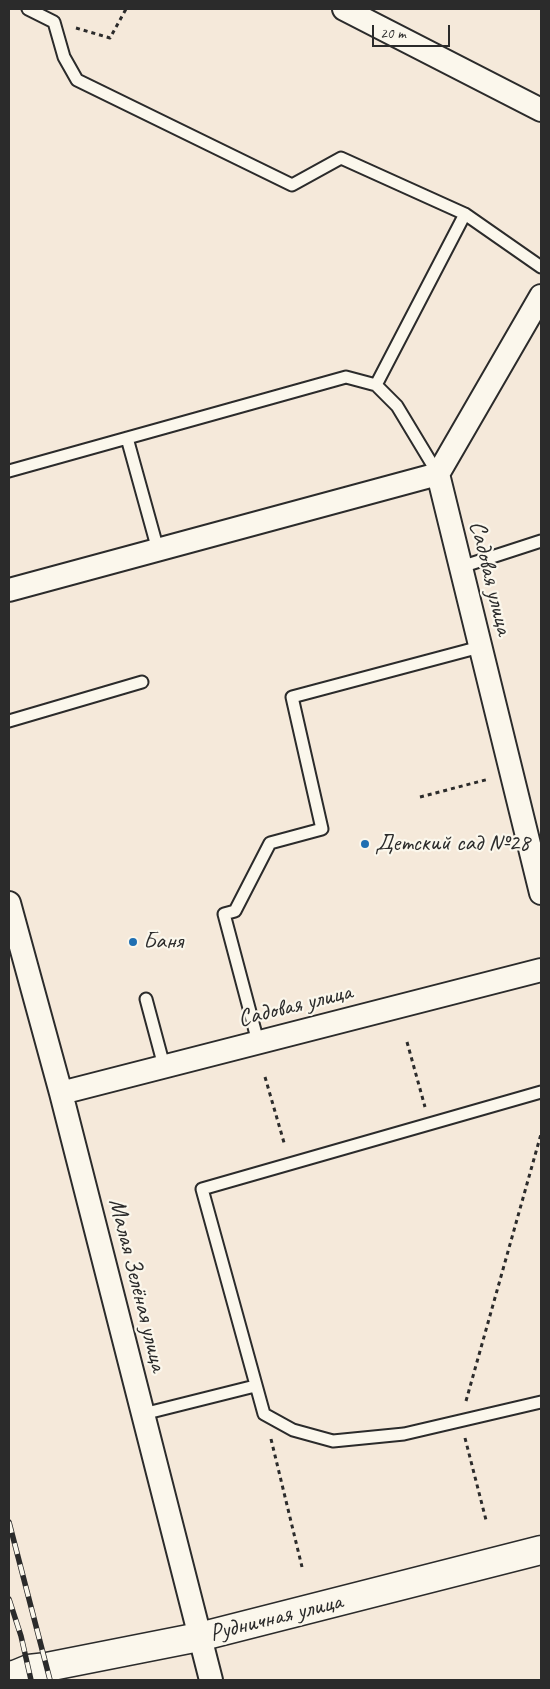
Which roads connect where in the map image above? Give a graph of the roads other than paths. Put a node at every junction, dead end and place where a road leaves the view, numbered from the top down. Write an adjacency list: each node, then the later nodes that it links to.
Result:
1 (28, 9): 4 (lane)
2 (344, 9): 3 (street)
3 (541, 110)
4 (464, 214): 5 (lane); 7 (lane)
5 (541, 267)
6 (541, 296): 10 (street)
7 (376, 385): 8 (lane); 10 (lane)
8 (127, 438): 9 (lane); 12 (lane)
9 (9, 471)
10 (438, 474): 12 (street); 13 (street, Садовая улица)
11 (541, 541): 13 (lane)
12 (158, 550): 14 (street)
13 (461, 566): 15 (street, Садовая улица)
14 (9, 590)
15 (480, 647): 18 (street, Садовая улица); 22 (lane)
16 (142, 682): 17 (lane)
17 (9, 721)
18 (541, 894)
19 (9, 903): 25 (street, Малая Зелёная улица)
20 (541, 970): 22 (street, Садовая улица)
21 (146, 999): 23 (lane)
22 (258, 1042): 23 (street, Садовая улица)
23 (164, 1066): 25 (street, Садовая улица)
24 (541, 1092): 26 (lane)
25 (61, 1093): 28 (street, Малая Зелёная улица)
26 (255, 1386): 27 (lane); 28 (lane)
27 (541, 1402)
28 (143, 1414): 30 (street, Малая Зелёная улица)
29 (541, 1550): 30 (street, Рудничная улица)
30 (199, 1637): 31 (street, Рудничная улица); 32 (street, Малая Зелёная улица)
31 (9, 1676)
32 (211, 1680)

